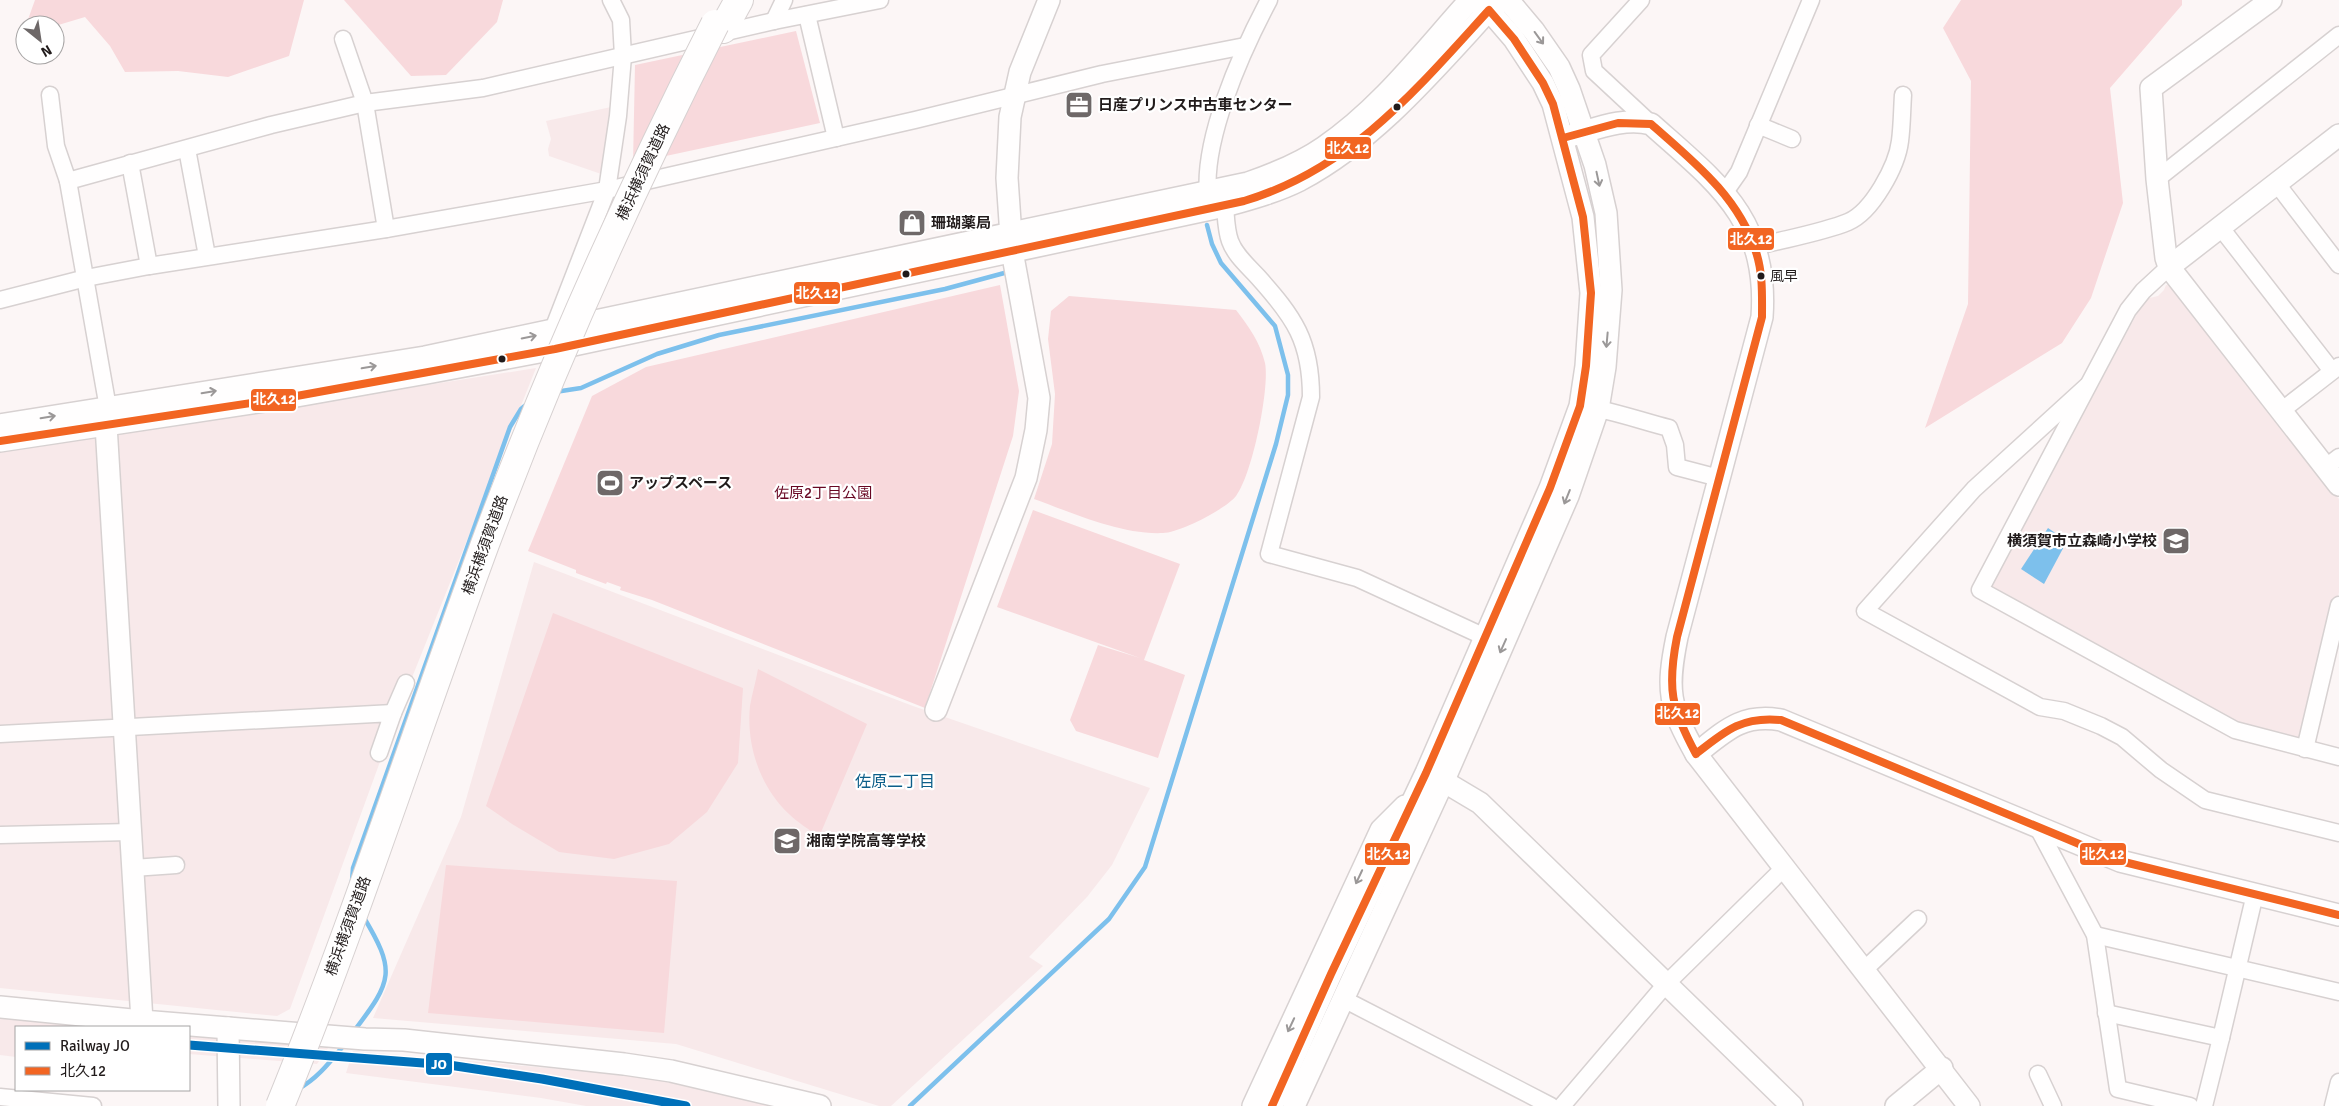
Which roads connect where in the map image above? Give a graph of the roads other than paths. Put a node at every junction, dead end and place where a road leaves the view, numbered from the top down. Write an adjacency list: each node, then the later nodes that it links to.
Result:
1 (611, 0): 17 (street)
2 (729, 0): 99 (highway, 横浜横須賀道路, bridge)
3 (739, 0): 100 (highway, 横浜横須賀道路)
4 (784, 0): 13 (street)
5 (880, 0): 12 (street)
6 (1049, 0): 20 (street)
7 (1269, 0): 16 (street)
8 (1640, 0): 22 (street)
9 (1810, 0): 23 (street)
10 (2271, 0): 31 (street)
11 (1488, 2): 24 (street, one-way to 24); 26 (street); 36 (street)
12 (807, 16): 13 (street); 25 (street)
13 (774, 21): 17 (street)
14 (2339, 35): 31 (street)
15 (343, 39): 21 (street)
16 (1245, 46): 20 (street); 36 (street)
17 (623, 56): 21 (street); 34 (street)
18 (50, 94): 32 (street)
19 (1903, 95): 40 (street)
20 (1014, 97): 25 (street); 39 (street)
21 (365, 104): 29 (street); 38 (street)
22 (1651, 124): 24 (street); 35 (street)
23 (1758, 125): 27 (street); 35 (street)
24 (1584, 133): 26 (street); 50 (street, one-way to 50)
25 (836, 138): 34 (street)
26 (1563, 138): 59 (street)
27 (1792, 139)
28 (2337, 140): 33 (street)
29 (187, 149): 30 (street); 41 (street)
30 (130, 163): 32 (street); 43 (street)
31 (2157, 179): 44 (street)
32 (68, 181): 45 (street)
33 (2277, 184): 37 (street); 42 (street)
34 (607, 190): 38 (street); 47 (street)
35 (1725, 192): 40 (street)
36 (1214, 203): 39 (street); 59 (street)
37 (2221, 228): 44 (street); 48 (street)
38 (386, 229): 41 (street)
39 (1012, 243): 47 (street); 61 (street)
40 (1755, 247): 56 (street)
41 (207, 256): 43 (street)
42 (2339, 264)
43 (149, 266): 45 (street)
44 (2169, 267): 49 (street); 51 (street)
45 (86, 278): 46 (street); 52 (street)
46 (0, 300)
47 (553, 340): 52 (street)
48 (2336, 368): 51 (street)
49 (2087, 386): 65 (street); 73 (street)
50 (1598, 409): 56 (street); 69 (street, one-way to 69)
51 (2281, 411): 55 (street)
52 (107, 416): 53 (street, one-way to 52); 54 (street); 63 (street)
53 (0, 424)
54 (0, 441)
55 (2332, 462): 57 (street)
56 (1719, 478): 67 (street)
57 (2339, 485)
58 (2339, 605): 65 (street)
59 (1485, 637): 69 (street)
60 (406, 683): 62 (street)
61 (936, 710)
62 (393, 713): 63 (street); 66 (street)
63 (124, 728): 64 (street); 72 (street)
64 (0, 734)
65 (2304, 749): 68 (street)
66 (378, 753)
67 (1696, 754): 71 (street); 77 (street)
68 (2339, 757)
69 (1435, 776): 70 (street); 84 (street); 85 (street)
70 (1416, 795): 85 (street); 102 (street, one-way to 102)
71 (2038, 828): 78 (street); 81 (street)
72 (130, 832): 74 (street); 76 (street)
73 (2339, 833)
74 (0, 835)
75 (176, 865): 76 (street)
76 (133, 868): 89 (street)
77 (1784, 868): 83 (street); 84 (street)
78 (2255, 894): 79 (street); 82 (street)
79 (2339, 914)
80 (1918, 919): 83 (street)
81 (2095, 936): 82 (street); 88 (street)
82 (2238, 969): 86 (street); 91 (street)
83 (1864, 970): 92 (street)
84 (1666, 984): 106 (street); 107 (street)
85 (1344, 988): 96 (street); 103 (street); 104 (street); 105 (street)
86 (2339, 992)
87 (0, 1007): 89 (street)
88 (2106, 1013): 91 (street); 111 (street)
89 (142, 1021): 90 (street)
90 (228, 1028): 98 (street); 101 (street)
91 (2221, 1038): 112 (street)
92 (1942, 1068): 108 (street); 109 (street)
93 (2038, 1074): 110 (street)
94 (2339, 1082): 113 (street)
95 (0, 1096): 97 (street)
96 (1543, 1104)
97 (93, 1106)
98 (229, 1106)
99 (280, 1106)
100 (291, 1106)
101 (820, 1106)
102 (1253, 1106)
103 (1272, 1106)
104 (1294, 1106)
105 (1308, 1106)
106 (1562, 1106)
107 (1792, 1106)
108 (1896, 1106)
109 (1969, 1106)
110 (2053, 1106)
111 (2190, 1106)
112 (2204, 1106)
113 (2333, 1106)

